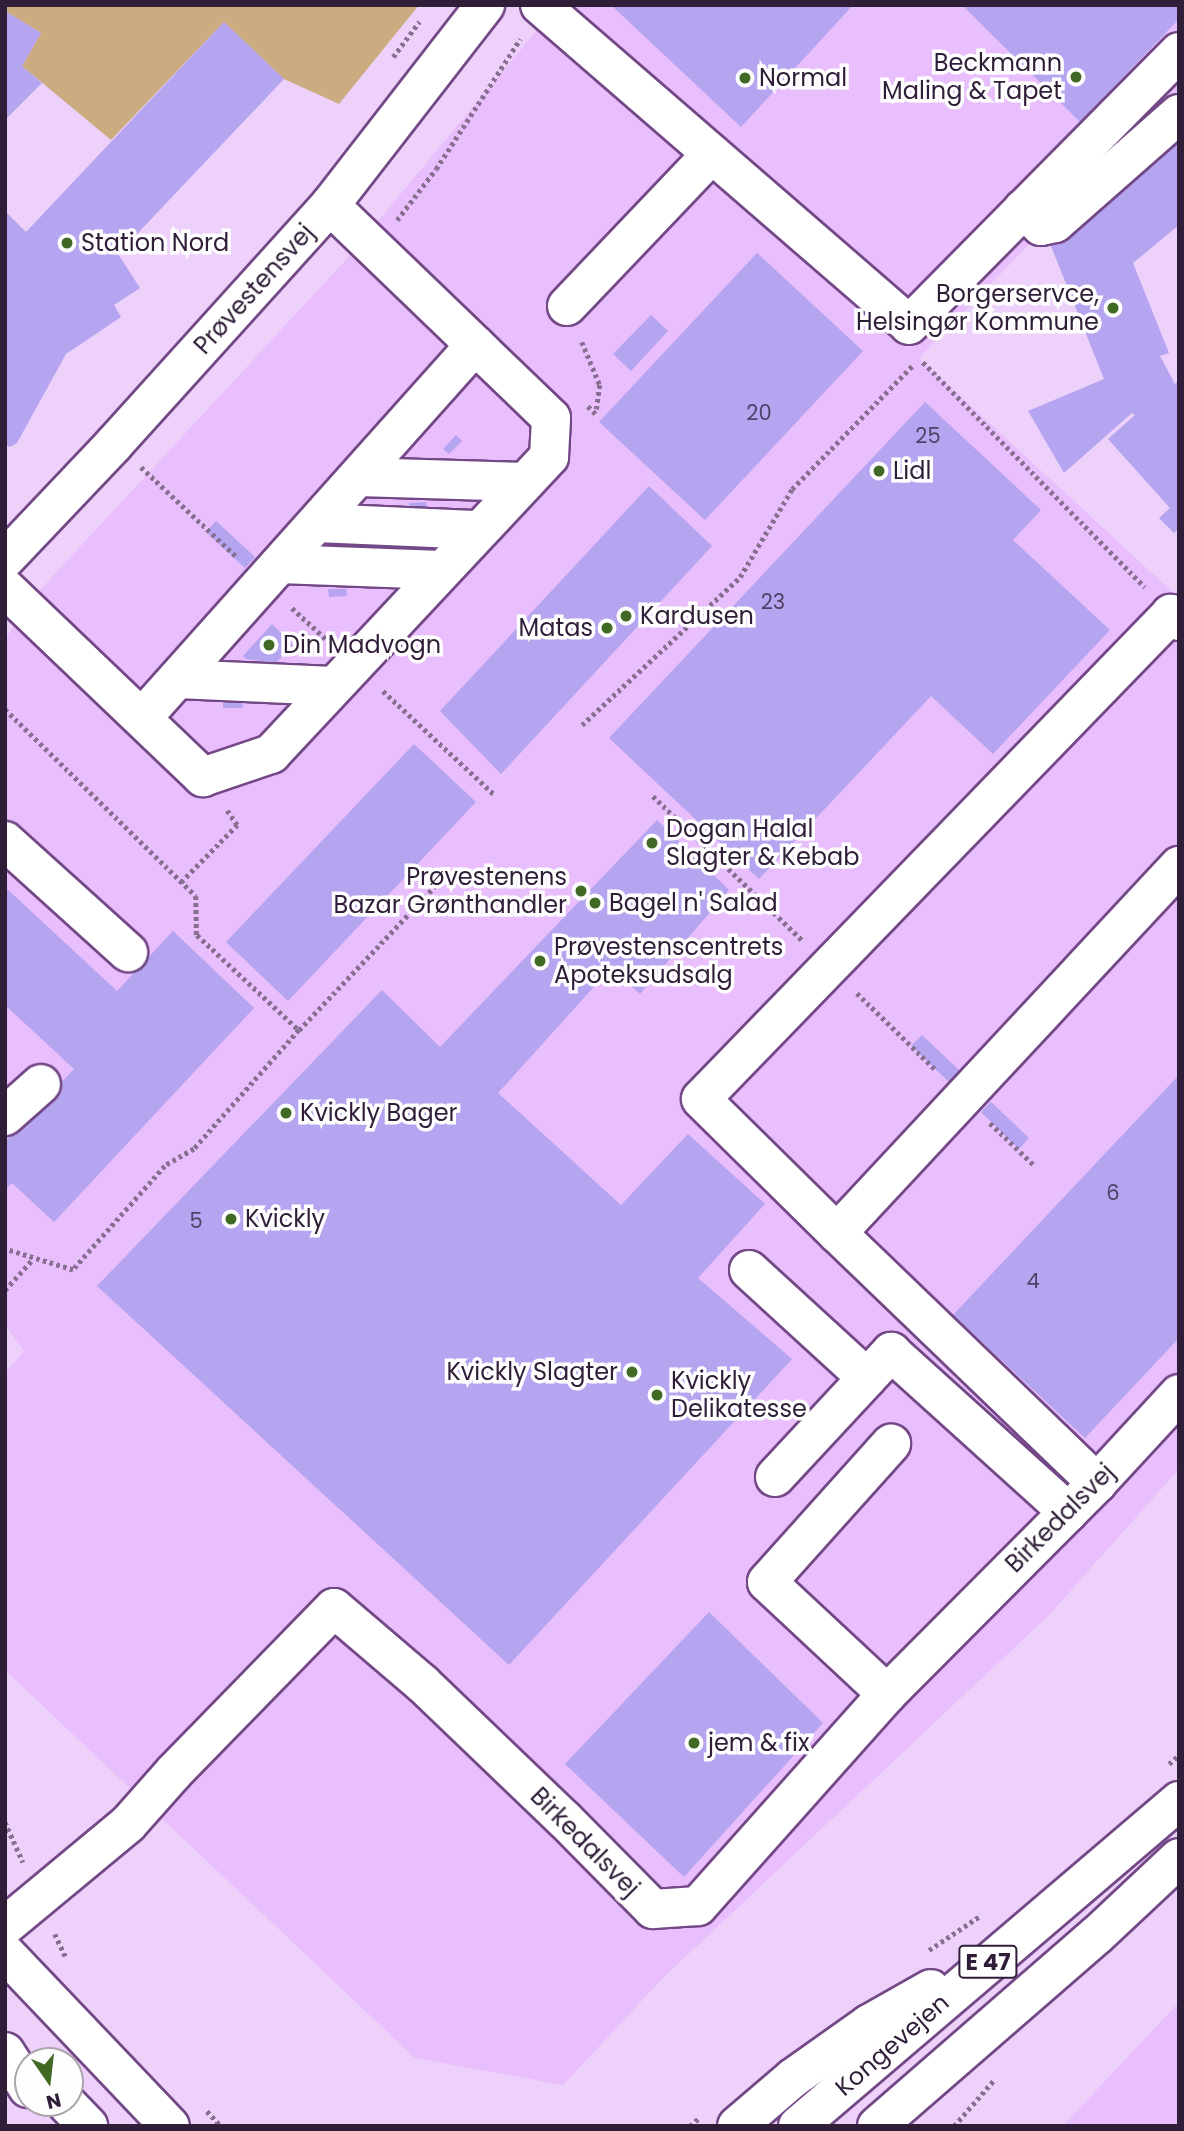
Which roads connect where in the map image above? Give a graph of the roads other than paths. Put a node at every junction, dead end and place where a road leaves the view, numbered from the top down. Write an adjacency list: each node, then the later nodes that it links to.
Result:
1 (485, 5): 6 (street, Prøvestensvej)
2 (541, 6): 5 (street)
3 (1179, 52): 7 (street)
4 (1179, 114): 7 (street)
5 (712, 154): 7 (street); 8 (street)
6 (330, 205): 9 (street); 14 (street, Prøvestensvej)
7 (1023, 209)
8 (567, 306)
9 (475, 345): 10 (street); 11 (street)
10 (358, 477): 11 (street); 12 (street)
11 (525, 482): 13 (street)
12 (317, 523): 13 (street); 16 (street)
13 (480, 530): 15 (street)
14 (5, 559)
15 (441, 570): 16 (street); 19 (street)
16 (272, 573): 20 (street)
17 (5, 588): 21 (street)
18 (1175, 618): 27 (street)
19 (343, 675): 20 (street); 21 (street)
20 (178, 679): 21 (street)
21 (142, 718)
22 (5, 841): 24 (street)
23 (1179, 866): 27 (street)
24 (128, 952)
25 (41, 1084): 26 (street)
26 (5, 1116)
27 (837, 1233): 33 (street)
28 (749, 1270): 29 (street)
29 (867, 1378): 32 (street); 34 (street)
30 (1179, 1394): 33 (street, Birkedalsvej)
31 (891, 1444): 35 (street)
32 (775, 1477)
33 (1097, 1483): 34 (street, Birkedalsvej)
34 (1068, 1512): 35 (street, Birkedalsvej)
35 (887, 1694): 38 (street, Birkedalsvej)
36 (1169, 1787): 39 (street, Kongevejen / E 47)
37 (1179, 1858): 44 (street, Kongevejen / E 47)
38 (5, 1926)
39 (1006, 1946): 41 (street); 43 (street, Kongevejen / E 47)
40 (5, 1953): 42 (street)
41 (723, 2117)
42 (170, 2126)
43 (798, 2126)
44 (877, 2126)

